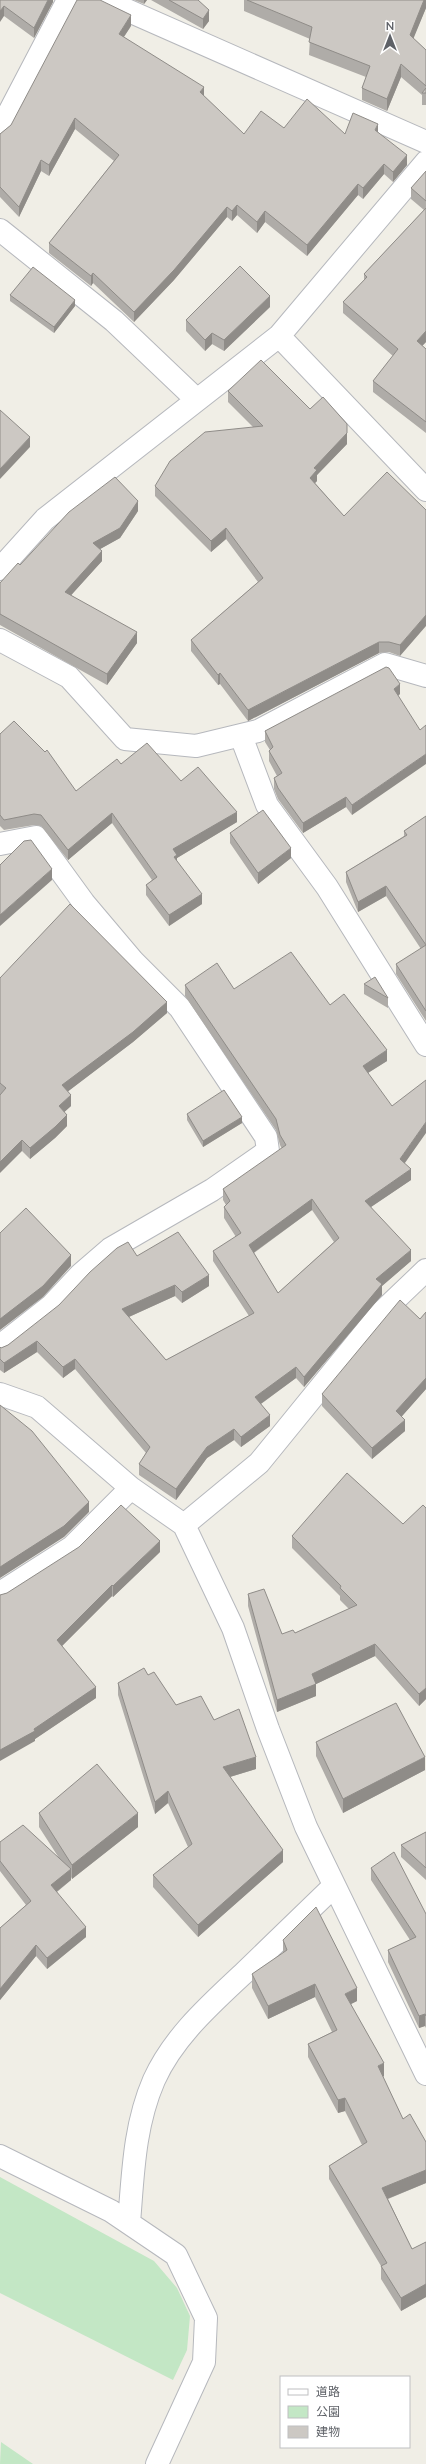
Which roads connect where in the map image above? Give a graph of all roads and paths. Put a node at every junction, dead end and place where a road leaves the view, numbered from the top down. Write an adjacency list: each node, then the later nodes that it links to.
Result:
1 (68, 0): 3 (street)
2 (104, 0): 4 (street)
3 (0, 130)
4 (426, 142)
5 (426, 162): 7 (street)
6 (0, 230): 8 (street)
7 (279, 336): 8 (street); 9 (street)
8 (197, 400): 10 (street)
9 (426, 490)
10 (0, 568)
11 (0, 640): 13 (street)
12 (426, 676): 13 (street)
13 (240, 736): 15 (street)
14 (0, 844): 17 (street)
15 (426, 1045)
16 (426, 1270): 20 (street)
17 (0, 1346)
18 (0, 1394): 19 (street)
19 (131, 1488): 20 (street); 21 (street)
20 (184, 1525): 22 (street)
21 (0, 1593)
22 (334, 1886): 23 (street); 25 (street)
23 (426, 2074)
24 (0, 2156): 25 (street)
25 (129, 2223): 26 (street)
26 (158, 2464)

